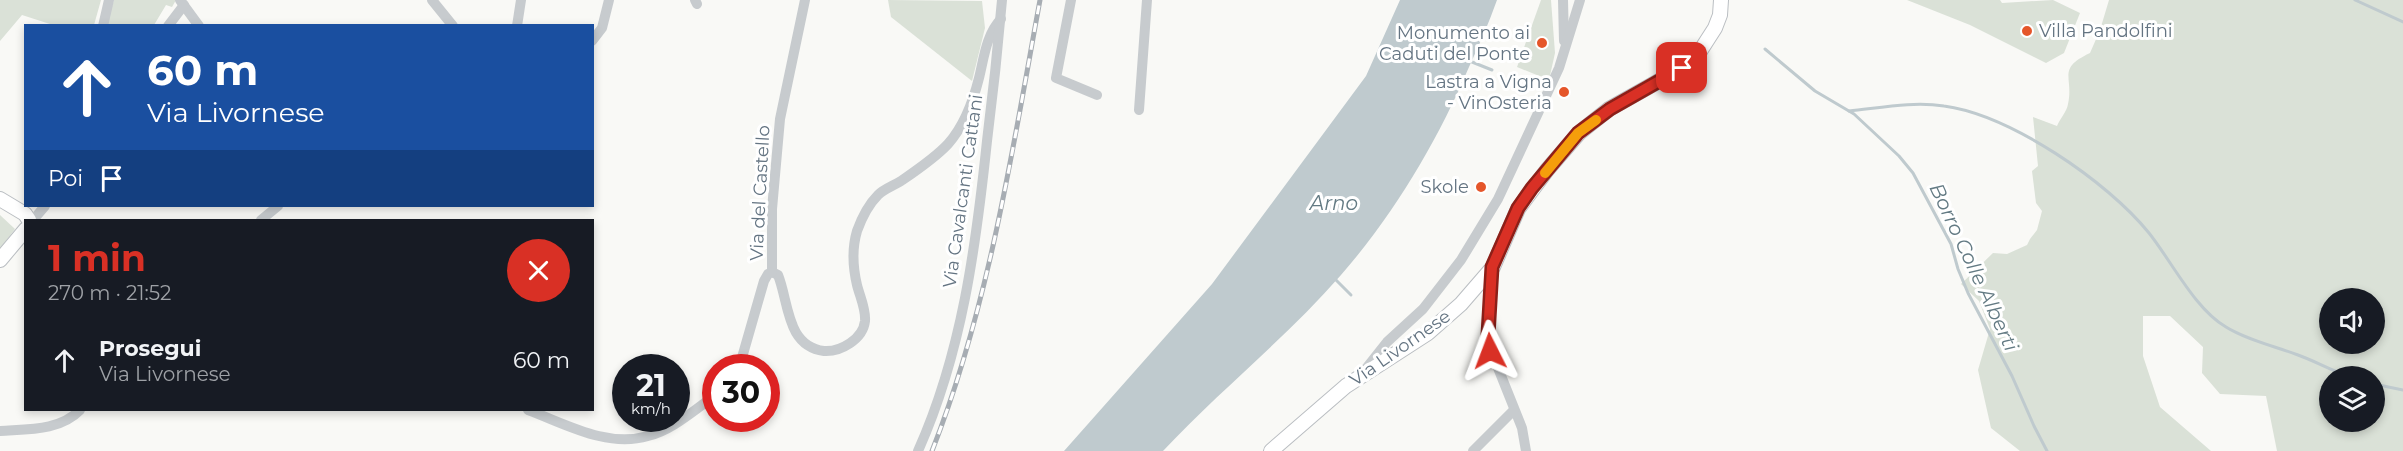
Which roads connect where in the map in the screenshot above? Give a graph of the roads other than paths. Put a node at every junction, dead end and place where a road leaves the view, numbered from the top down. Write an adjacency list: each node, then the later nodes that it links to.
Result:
1 (109, 0): 14 (street)
2 (432, 0): 17 (street)
3 (520, 0): 18 (street)
4 (609, 0): 19 (street)
5 (805, 0): 32 (street, Via del Castello)
6 (1002, 0): 13 (street, Via Cavalcanti Cattani)
7 (1071, 0): 21 (street)
8 (1147, 0): 22 (street)
9 (1563, 0): 20 (street)
10 (1580, 0): 20 (street)
11 (1721, 0): 31 (main road, Via Livornese)
12 (182, 2): 15 (street); 16 (street)
13 (1001, 19): 32 (street, Via del Castello); 40 (street, Via Cavalcanti Cattani)
14 (103, 24)
15 (169, 24)
16 (198, 24)
17 (451, 24)
18 (517, 24)
19 (594, 38)
20 (1564, 53): 34 (street)
21 (1097, 95)
22 (1139, 110)
23 (4, 202): 28 (main road)
24 (44, 207): 26 (street)
25 (277, 207): 27 (street)
26 (33, 219)
27 (262, 219)
28 (24, 223)
29 (24, 230): 30 (main road)
30 (0, 260)
31 (1492, 267): 34 (main road, Via Livornese); 36 (street)
32 (772, 272): 33 (street)
33 (743, 354)
34 (1358, 379): 41 (main road, Via Livornese)
35 (702, 404): 38 (street)
36 (1514, 410): 42 (street); 43 (street)
37 (78, 411): 39 (street)
38 (531, 411)
39 (0, 431)
40 (918, 451)
41 (1271, 451)
42 (1473, 451)
43 (1526, 451)

